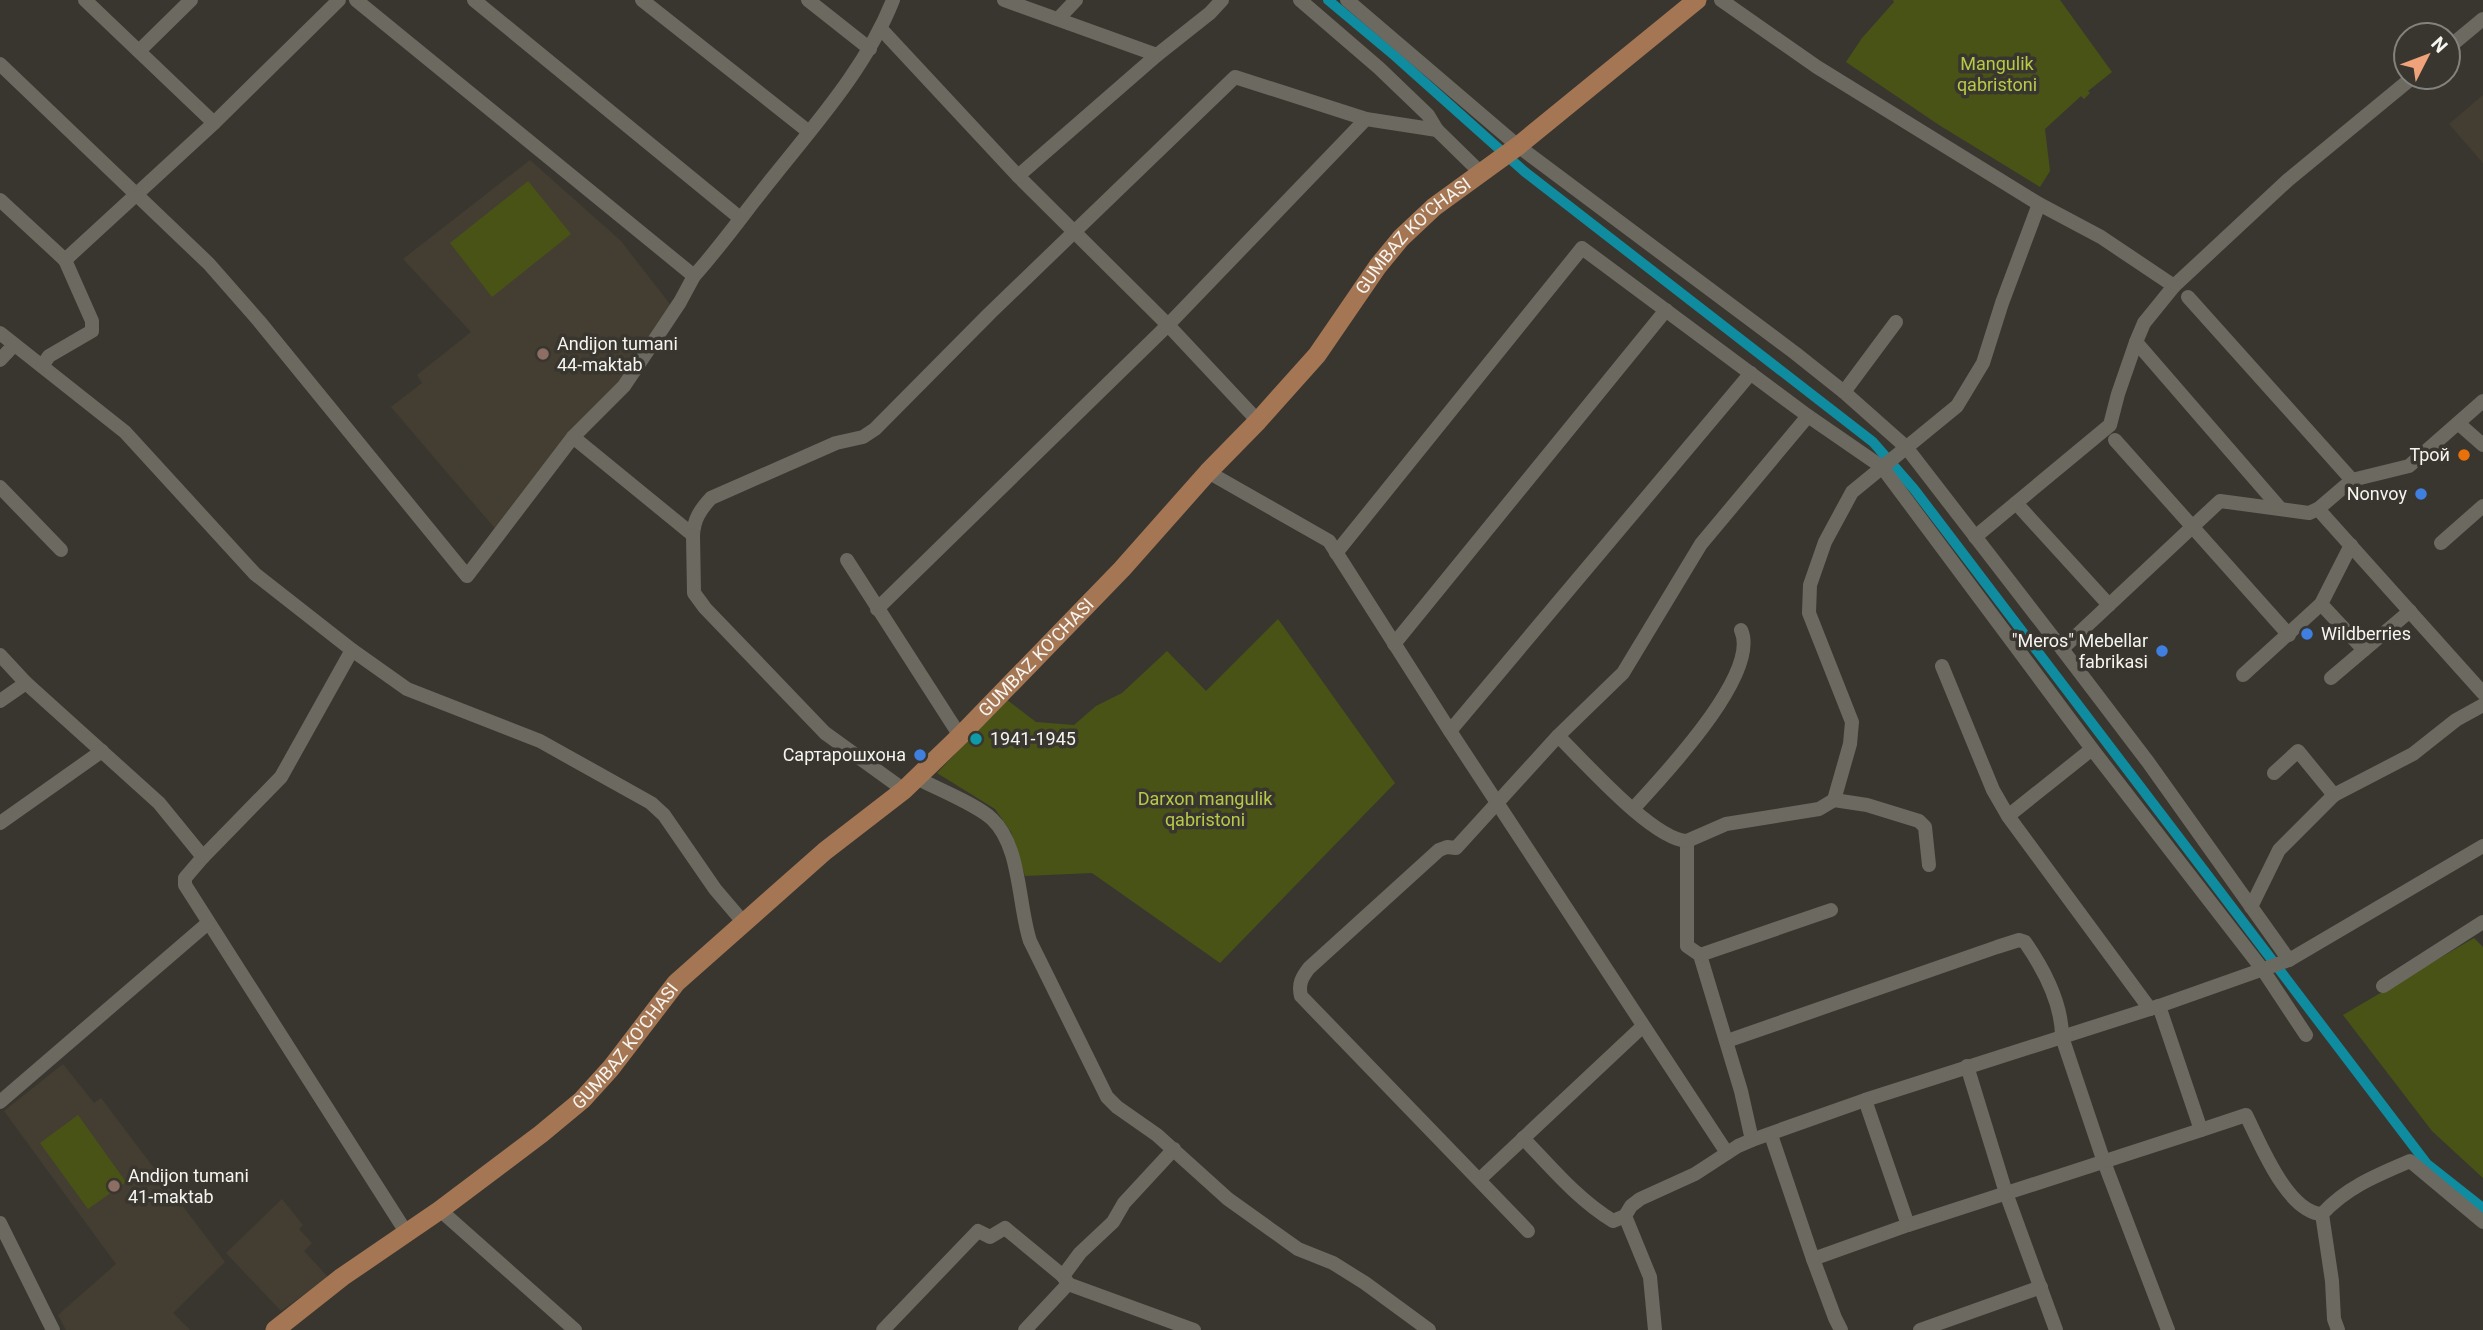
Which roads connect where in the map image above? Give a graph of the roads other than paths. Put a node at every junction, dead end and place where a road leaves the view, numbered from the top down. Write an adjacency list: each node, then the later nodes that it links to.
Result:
1 (85, 0): 21 (street)
2 (191, 0): 21 (street)
3 (339, 0): 26 (street)
4 (356, 0): 38 (street)
5 (474, 0): 35 (street)
6 (642, 0): 28 (street)
7 (808, 0): 20 (street)
8 (893, 0): 18 (street)
9 (1004, 0): 16 (street)
10 (1076, 0): 16 (street)
11 (1222, 0): 22 (street)
12 (1300, 0): 27 (street)
13 (1347, 0): 29 (street)
14 (1721, 0): 34 (street)
15 (1688, 3): 29 (main road, GUMBAZ KO'CHASI)
16 (1058, 19): 22 (street)
17 (2483, 19): 19 (street)
18 (882, 30): 20 (street); 31 (street)
19 (2462, 36)
20 (870, 49): 28 (street)
21 (139, 51): 26 (street)
22 (1157, 55): 31 (street)
23 (0, 64): 32 (street)
24 (2396, 91): 39 (street)
25 (1366, 119): 27 (street); 36 (street); 43 (street)
26 (214, 123): 32 (street)
27 (1437, 130): 30 (street)
28 (809, 132): 35 (street)
29 (1518, 146): 30 (main road, GUMBAZ KO'CHASI); 50 (street)
30 (1488, 167): 53 (main road, GUMBAZ KO'CHASI)
31 (1018, 176): 36 (street)
32 (137, 195): 37 (street); 55 (street)
33 (0, 200): 37 (street)
34 (2039, 204): 39 (street); 58 (street)
35 (740, 218): 38 (street)
36 (1075, 230): 43 (street); 68 (street)
37 (65, 260): 48 (street)
38 (694, 276): 55 (street)
39 (2174, 286): 45 (street)
40 (2188, 298): 61 (street)
41 (1666, 310): 49 (street); 73 (street); 81 (street)
42 (1896, 322): 50 (street)
43 (1168, 324): 53 (street); 77 (street)
44 (0, 333): 46 (street)
45 (2136, 342): 63 (street); 65 (street)
46 (14, 345): 47 (street); 48 (street)
47 (0, 360)
48 (42, 366): 83 (street)
49 (1751, 373): 52 (street); 93 (street)
50 (1844, 392): 58 (street)
51 (2483, 401): 54 (street)
52 (1808, 416): 59 (street); 95 (street)
53 (1258, 421): 60 (main road, GUMBAZ KO'CHASI)
54 (2458, 423): 57 (street); 61 (street)
55 (573, 437): 68 (street)
56 (2115, 440): 67 (street)
57 (2483, 445)
58 (1903, 449): 59 (street); 69 (street)
59 (1885, 464): 96 (street); 101 (street)
60 (1208, 472): 73 (street); 94 (main road, GUMBAZ KO'CHASI)
61 (2353, 480): 66 (street)
62 (0, 487): 72 (street)
63 (2015, 503): 69 (street); 76 (street)
64 (2483, 506): 70 (street)
65 (2279, 507): 66 (street); 67 (street)
66 (2318, 509): 71 (street)
67 (2192, 527): 76 (street); 80 (street)
68 (693, 535): 99 (street)
69 (1975, 537): 82 (street)
70 (2441, 542)
71 (2351, 545): 75 (street); 78 (street)
72 (61, 550)
73 (1336, 553): 81 (street)
74 (847, 560): 77 (street)
75 (2321, 604): 80 (street); 84 (street)
76 (2109, 605): 82 (street)
77 (877, 609): 94 (street)
78 (2410, 611): 84 (street); 90 (street)
79 (1741, 630): 103 (street)
80 (2289, 635): 87 (street)
81 (1394, 644): 93 (street)
82 (2062, 649): 110 (street)
83 (352, 650): 108 (street); 114 (street)
84 (2364, 650): 88 (street)
85 (0, 655): 89 (street)
86 (1942, 666): 104 (street)
87 (2243, 675)
88 (2331, 678)
89 (26, 683): 91 (street); 97 (street)
90 (2483, 693)
91 (0, 701)
92 (2483, 705): 100 (street)
93 (1450, 731): 102 (street)
94 (960, 736): 99 (main road, GUMBAZ KO'CHASI)
95 (1558, 736): 102 (street); 103 (street)
96 (2092, 749): 104 (street); 117 (street)
97 (102, 751): 105 (street); 108 (street)
98 (2274, 774): 100 (street)
99 (910, 784): 114 (main road, GUMBAZ KO'CHASI); 131 (street)
100 (2334, 795): 110 (street)
101 (1834, 800): 106 (street); 109 (street)
102 (1496, 802): 120 (street); 134 (street)
103 (1633, 809): 106 (street)
104 (2008, 816): 119 (street)
105 (0, 823)
106 (1687, 841): 115 (street)
107 (2482, 849): 116 (street)
108 (203, 857): 113 (street)
109 (1929, 865)
110 (2251, 907): 116 (street)
111 (1831, 910): 115 (street)
112 (2483, 922): 118 (street)
113 (208, 923): 126 (street); 143 (street)
114 (744, 923): 136 (main road, GUMBAZ KO'CHASI)
115 (1700, 955): 123 (street)
116 (2289, 960): 117 (street)
117 (2263, 970): 119 (street); 121 (street)
118 (2383, 986)
119 (2154, 1007): 122 (street); 127 (street)
120 (1643, 1026): 129 (street); 132 (street)
121 (2306, 1035)
122 (2062, 1037): 123 (street); 124 (street); 133 (street)
123 (1727, 1041): 130 (street)
124 (1967, 1066): 125 (street); 135 (street)
125 (1865, 1100): 128 (street); 141 (street)
126 (0, 1102)
127 (2201, 1130): 133 (street); 137 (street)
128 (1771, 1135): 130 (street); 144 (street)
129 (1522, 1138): 134 (street); 138 (street)
130 (1752, 1140): 132 (street)
131 (1174, 1149): 145 (street); 154 (street)
132 (1727, 1153): 138 (street)
133 (2104, 1162): 135 (street); 159 (street)
134 (1480, 1179): 142 (street)
135 (2006, 1193): 141 (street); 146 (street)
136 (440, 1210): 143 (main road, GUMBAZ KO'CHASI); 150 (street)
137 (2322, 1214): 139 (street); 160 (street)
138 (1625, 1216): 155 (street)
139 (2483, 1222)
140 (0, 1223): 148 (street)
141 (1908, 1225): 144 (street)
142 (1528, 1231)
143 (406, 1232): 149 (main road, GUMBAZ KO'CHASI)
144 (1813, 1259): 156 (street)
145 (1066, 1280): 147 (street); 151 (street); 152 (street)
146 (2040, 1287): 157 (street); 158 (street)
147 (1170, 1327): 153 (street)
148 (53, 1330)
149 (275, 1330)
150 (575, 1330)
151 (883, 1330)
152 (1025, 1330)
153 (1194, 1330)
154 (1429, 1330)
155 (1655, 1330)
156 (1841, 1330)
157 (1920, 1330)
158 (2056, 1330)
159 (2168, 1330)
160 (2338, 1330)

